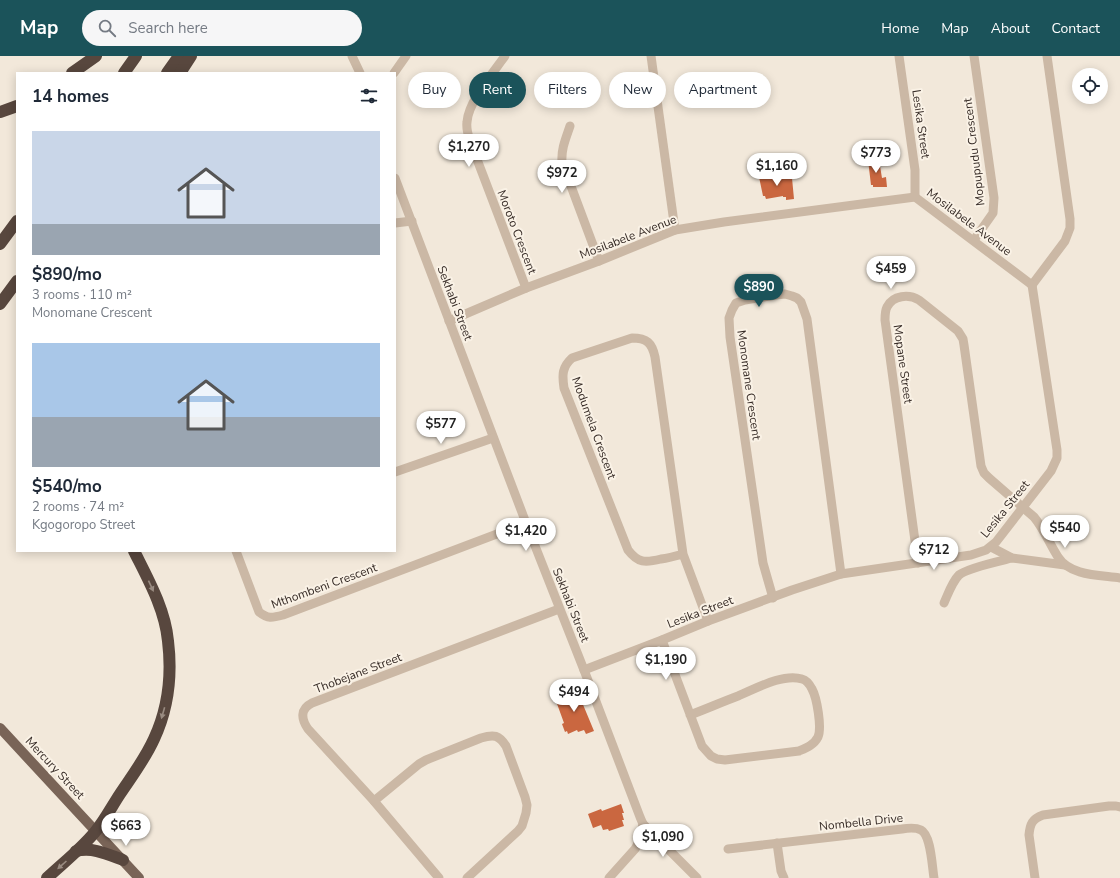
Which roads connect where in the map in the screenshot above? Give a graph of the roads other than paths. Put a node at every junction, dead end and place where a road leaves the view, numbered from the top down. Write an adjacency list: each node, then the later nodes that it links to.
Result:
1 (96, 56): 12 (highway)
2 (136, 56): 13 (highway)
3 (179, 56): 14 (highway)
4 (191, 56): 15 (highway)
5 (352, 56): 16 (street)
6 (406, 56): 17 (street)
7 (505, 56): 32 (street, Moroto Crescent)
8 (651, 56): 26 (street)
9 (899, 56): 22 (street, Lesika Street)
10 (974, 56): 27 (street, Mopupudu Crescent)
11 (1047, 56): 31 (street)
12 (73, 72)
13 (125, 72)
14 (168, 72)
15 (181, 72)
16 (360, 72)
17 (395, 72)
18 (16, 106): 19 (highway)
19 (0, 112)
20 (570, 126): 29 (street)
21 (396, 181): 24 (street, Sekhabi Street)
22 (915, 196): 26 (street, Mosilabele Avenue); 27 (street, Mosilabele Avenue)
23 (16, 221): 28 (highway)
24 (412, 221): 25 (street); 34 (street, Sekhabi Street)
25 (396, 223)
26 (675, 230): 29 (street, Mosilabele Avenue)
27 (974, 240): 31 (street, Mosilabele Avenue)
28 (0, 244)
29 (598, 261): 32 (street, Mosilabele Avenue)
30 (16, 282): 33 (highway)
31 (1032, 285): 37 (street, Lesika Street)
32 (526, 288): 34 (street, Mosilabele Avenue)
33 (0, 304)
34 (450, 321): 35 (street, Sekhabi Street)
35 (493, 438): 36 (street); 38 (street, Sekhabi Street)
36 (396, 472)
37 (1023, 507): 39 (street, Lesika Street); 44 (street, Mopane Street); 45 (street, Mopane Street)
38 (526, 523): 41 (street, Mthombeni Crescent); 50 (street, Sekhabi Street)
39 (990, 547): 43 (street); 44 (street, Lesika Street)
40 (134, 552): 59 (highway, one-way to 59)
41 (236, 552)
42 (683, 554): 42 (street, Modumela Crescent); 51 (street, Modumela Crescent)
43 (1012, 558): 45 (street); 49 (street)
44 (918, 563): 46 (street, Lesika Street)
45 (1065, 565): 47 (street)
46 (841, 574): 48 (street, Lesika Street); 48 (street, Monomane Crescent)
47 (1120, 578)
48 (773, 598): 51 (street, Lesika Street)
49 (944, 603)
50 (559, 609): 53 (street, Sekhabi Street); 56 (street, Thobejane Street)
51 (708, 621): 52 (street, Lesika Street)
52 (662, 640): 53 (street, Lesika Street); 54 (street)
53 (584, 670): 58 (street, Sekhabi Street)
54 (690, 715): 54 (street)
55 (0, 728): 59 (main road, Mercury Street)
56 (374, 802): 66 (street, Thobejane Street); 67 (street)
57 (1120, 807): 72 (street)
58 (643, 824): 68 (street); 69 (street)
59 (96, 831): 62 (highway); 63 (main road, Mercury Street)
60 (777, 844): 61 (street, Nombella Drive); 70 (street); 71 (street, Nombella Drive)
61 (728, 849)
62 (76, 851): 63 (highway); 64 (highway, one-way to 64)
63 (123, 860): 65 (main road, Mercury Street)
64 (47, 878)
65 (139, 878)
66 (439, 878)
67 (467, 878)
68 (609, 878)
69 (697, 878)
70 (784, 878)
71 (934, 878)
72 (1035, 878)

